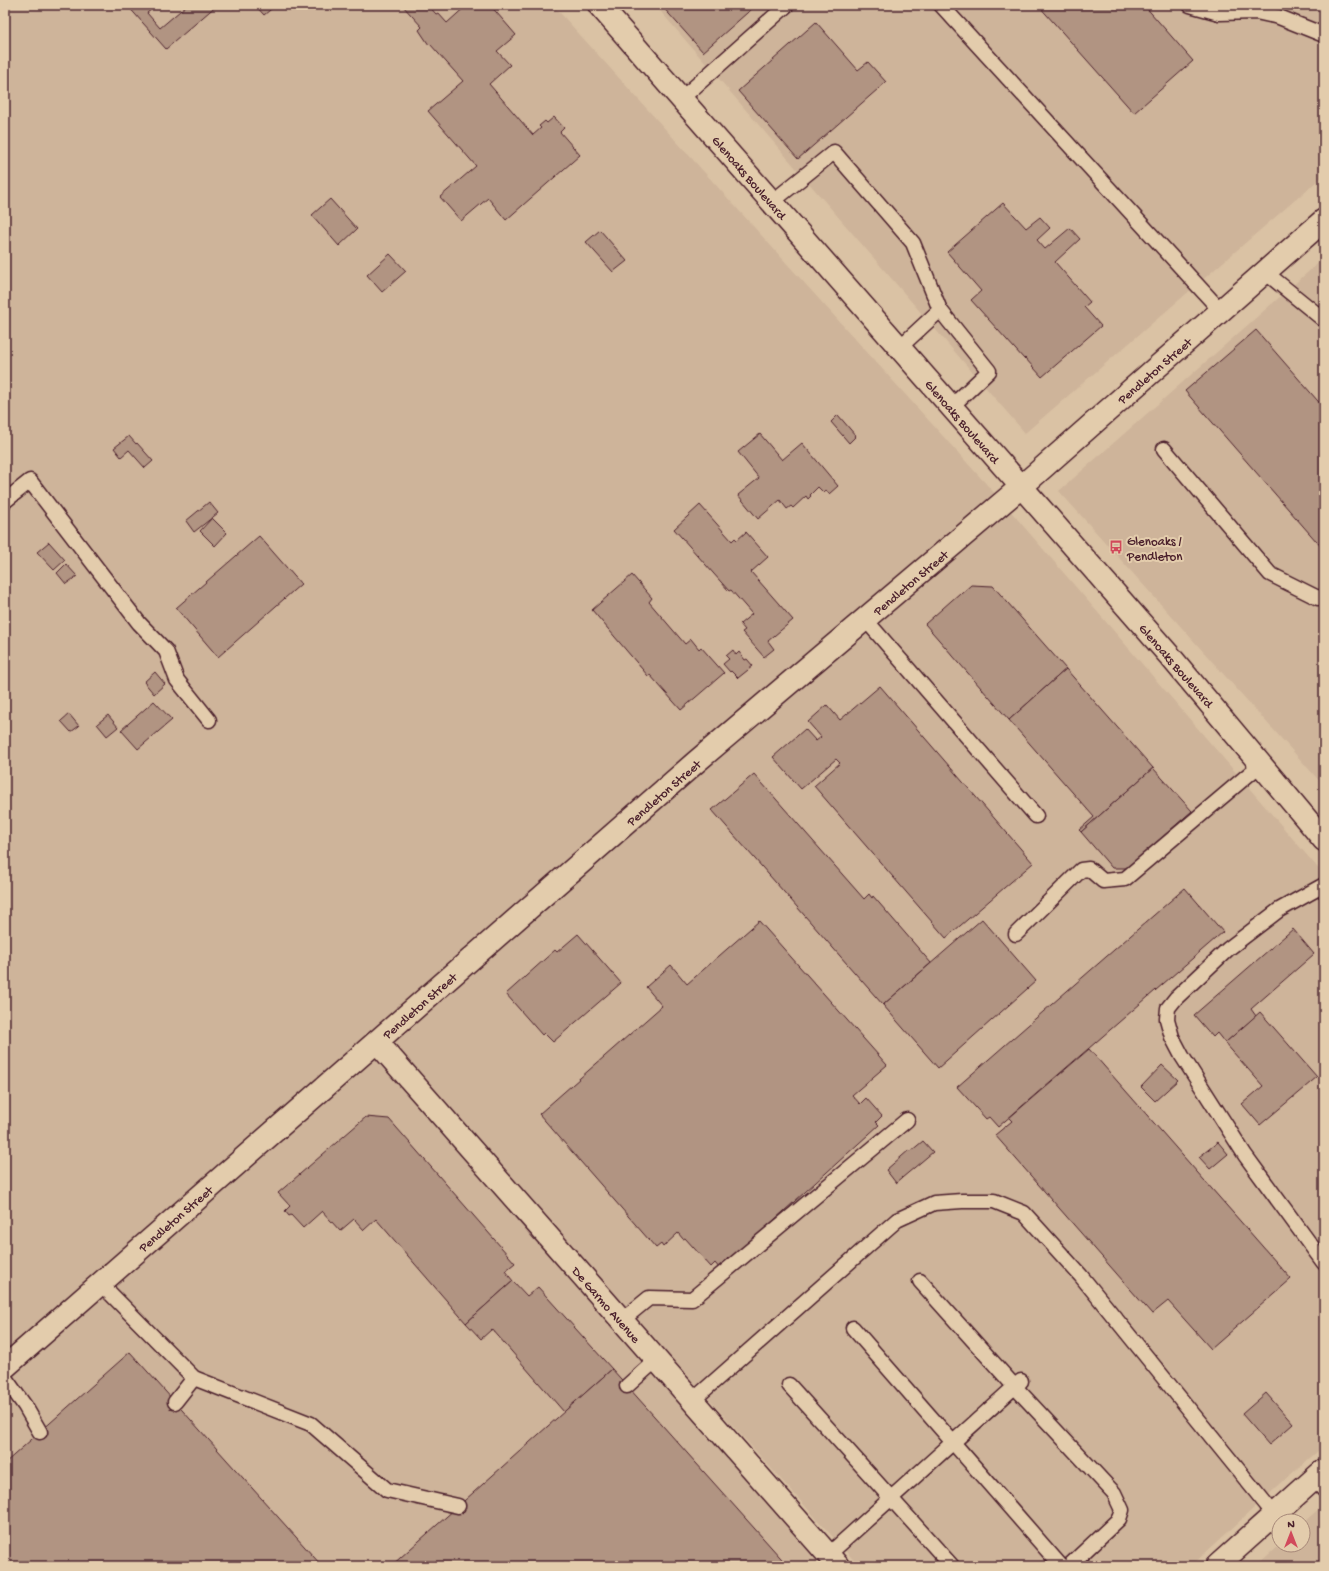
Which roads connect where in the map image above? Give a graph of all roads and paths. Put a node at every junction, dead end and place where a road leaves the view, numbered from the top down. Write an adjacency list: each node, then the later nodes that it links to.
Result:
1 (599, 5): 6 (street, Glenoaks Boulevard)
2 (786, 5): 6 (lane)
3 (941, 5): 11 (lane)
4 (1190, 5): 5 (lane)
5 (1324, 34)
6 (681, 99): 7 (street, Glenoaks Boulevard)
7 (772, 202): 10 (lane); 13 (street, Glenoaks Boulevard)
8 (1324, 220): 9 (street, Pendleton Street)
9 (1265, 272): 11 (street, Pendleton Street); 12 (lane)
10 (940, 310): 13 (lane); 14 (lane)
11 (1221, 311): 16 (street, Pendleton Street)
12 (1324, 320)
13 (899, 348): 14 (street, Glenoaks Boulevard)
14 (951, 407): 16 (street, Glenoaks Boulevard)
15 (1164, 449): 18 (lane)
16 (1021, 487): 19 (street, Pendleton Street); 21 (street, Glenoaks Boulevard)
17 (5, 501): 20 (lane)
18 (1324, 596)
19 (865, 619): 22 (lane); 26 (street, Pendleton Street)
20 (209, 720)
21 (1261, 764): 23 (street, Glenoaks Boulevard); 25 (lane)
22 (1036, 816)
23 (1324, 840)
24 (1324, 885): 28 (lane)
25 (1016, 934)
26 (376, 1042): 30 (street, Pendleton Street); 31 (street, De Garmo Avenue)
27 (907, 1120): 31 (lane)
28 (1324, 1263)
29 (920, 1281): 37 (lane)
30 (100, 1283): 34 (street, Pendleton Street); 36 (lane)
31 (621, 1320): 33 (street, De Garmo Avenue)
32 (853, 1328): 43 (lane)
33 (656, 1360): 39 (lane); 40 (street, De Garmo Avenue)
34 (5, 1367)
35 (5, 1378): 42 (lane)
36 (194, 1378): 41 (lane); 46 (lane)
37 (1019, 1384): 43 (lane); 53 (lane)
38 (789, 1385): 45 (lane)
39 (626, 1386)
40 (692, 1401): 47 (lane); 50 (street, De Garmo Avenue)
41 (175, 1402)
42 (40, 1432)
43 (953, 1443): 45 (lane); 52 (lane)
44 (1321, 1480): 48 (street)
45 (891, 1498): 50 (lane); 51 (lane)
46 (458, 1506)
47 (1273, 1513)
48 (1275, 1513)
49 (1271, 1517): 54 (street)
50 (833, 1560)
51 (952, 1566)
52 (1061, 1566)
53 (1069, 1566)
54 (1216, 1566)

